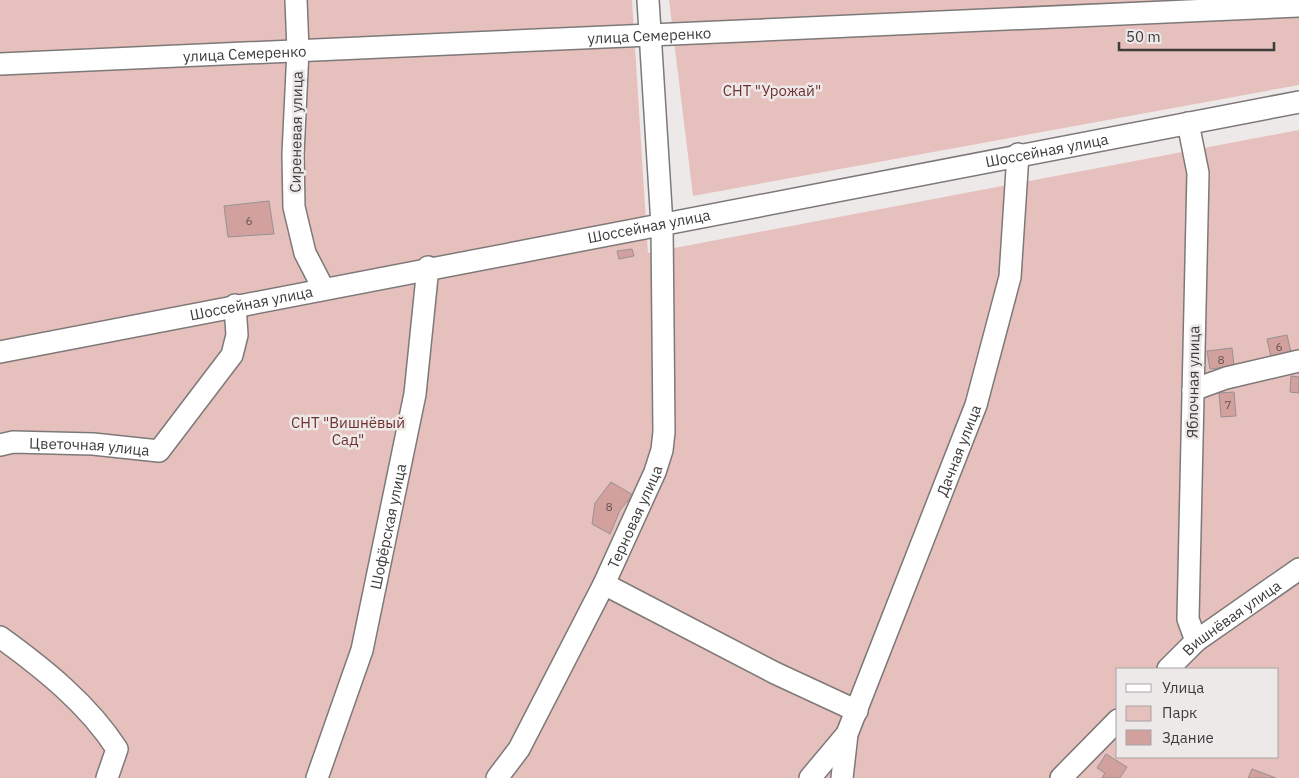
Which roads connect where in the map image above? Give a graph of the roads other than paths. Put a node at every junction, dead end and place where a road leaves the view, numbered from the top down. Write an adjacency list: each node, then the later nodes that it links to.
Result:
1 (296, 0): 5 (street, Сиреневая улица)
2 (648, 0): 4 (street, Терновая улица)
3 (1299, 6): 4 (street, улица Семеренко)
4 (651, 35): 5 (street, улица Семеренко); 10 (street, Терновая улица)
5 (298, 50): 6 (street, улица Семеренко); 12 (street, Сиреневая улица)
6 (0, 64)
7 (1299, 102): 8 (street, Шоссейная улица)
8 (1188, 123): 9 (street, Шоссейная улица); 16 (street, Яблочная улица)
9 (1018, 154): 10 (street, Шоссейная улица); 23 (street, Дачная улица)
10 (662, 225): 11 (street, Шоссейная улица); 19 (street, Терновая улица)
11 (428, 268): 12 (street, Шоссейная улица); 27 (street, Шофёрская улица)
12 (323, 288): 13 (street, Шоссейная улица)
13 (235, 305): 14 (street, Шоссейная улица); 17 (street, Цветочная улица)
14 (0, 352)
15 (1299, 362): 16 (street)
16 (1193, 390): 21 (street, Яблочная улица)
17 (0, 445)
18 (1299, 569): 21 (street, Вишнёвая улица)
19 (604, 584): 23 (street); 28 (street, Терновая улица)
20 (0, 637): 26 (street)
21 (1196, 641): 22 (street, Вишнёвая улица)
22 (1169, 668)
23 (857, 711): 25 (street, Дачная улица)
24 (1116, 722): 31 (street)
25 (847, 734): 29 (street, Дачная улица); 30 (street, Дачная улица)
26 (107, 778)
27 (317, 778)
28 (497, 778)
29 (810, 778)
30 (842, 778)
31 (1061, 778)

